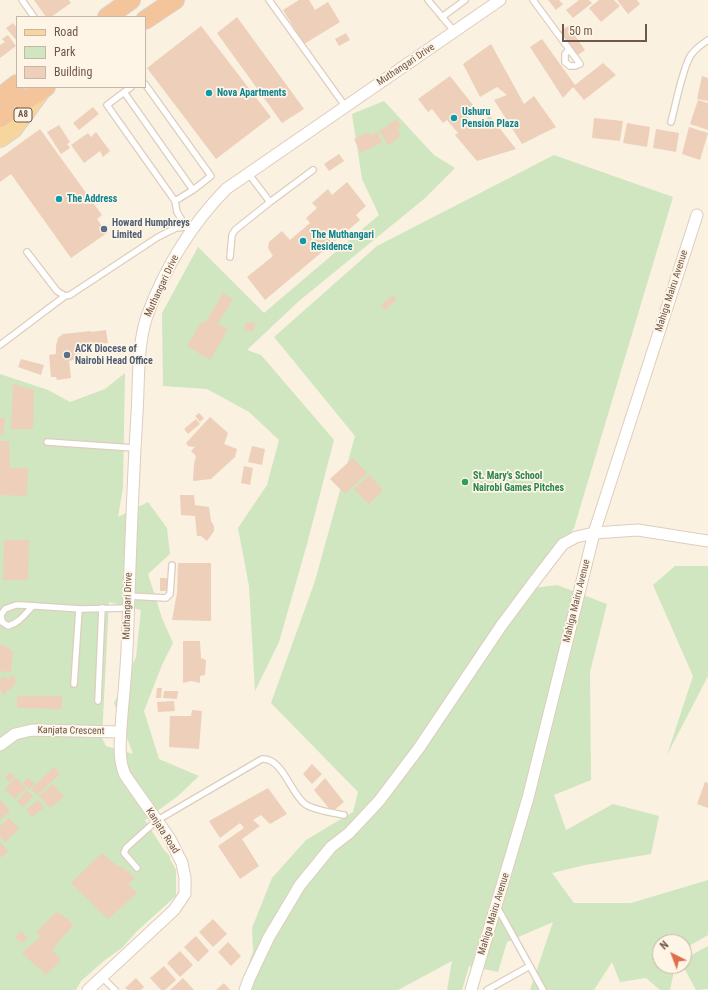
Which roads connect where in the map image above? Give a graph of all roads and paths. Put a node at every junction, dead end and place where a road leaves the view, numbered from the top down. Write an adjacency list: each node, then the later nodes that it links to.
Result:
1 (22, 0): 8 (lane)
2 (175, 0): 10 (highway)
3 (269, 0): 20 (lane)
4 (428, 0): 9 (lane)
5 (465, 0): 9 (lane)
6 (500, 0): 11 (street, Muthangari Drive)
7 (533, 0): 13 (lane)
8 (33, 16)
9 (442, 17): 11 (lane)
10 (146, 19)
11 (454, 31): 20 (street, Muthangari Drive)
12 (708, 40): 22 (lane)
13 (569, 50)
14 (16, 85): 19 (highway)
15 (146, 85): 26 (lane)
16 (44, 88): 21 (highway, A8); 23 (main road, A8)
17 (130, 88): 18 (lane)
18 (124, 92): 26 (lane); 27 (lane)
19 (0, 97)
20 (345, 106): 25 (street, Muthangari Drive)
21 (0, 118)
22 (671, 122)
23 (0, 138)
24 (313, 170): 28 (lane)
25 (248, 173): 28 (lane); 30 (street, Muthangari Drive)
26 (193, 190): 27 (lane)
27 (175, 201): 30 (lane)
28 (270, 202): 32 (lane)
29 (697, 215): 37 (street, Mahiga Mairu Avenue)
30 (189, 228): 33 (lane); 36 (street, Muthangari Drive)
31 (27, 252): 33 (lane)
32 (230, 257)
33 (65, 296): 34 (lane)
34 (0, 345)
35 (47, 442): 36 (lane)
36 (134, 448): 40 (street, Muthangari Drive)
37 (594, 533): 38 (street); 52 (street, Mahiga Mairu Avenue); 57 (street)
38 (708, 541)
39 (172, 565): 40 (lane)
40 (129, 596): 43 (street, Muthangari Drive)
41 (32, 607): 41 (lane); 44 (lane)
42 (102, 608): 43 (lane); 44 (lane); 46 (lane)
43 (129, 608): 47 (street, Muthangari Drive)
44 (79, 609): 45 (lane)
45 (74, 684)
46 (98, 701)
47 (121, 732): 48 (street, Kanjata Crescent); 50 (street, Kanjata Road)
48 (0, 745)
49 (344, 815): 50 (lane)
50 (156, 821): 51 (lane); 54 (street, Kanjata Road)
51 (137, 868)
52 (496, 905): 53 (lane); 58 (street, Mahiga Mairu Avenue)
53 (530, 966): 59 (lane); 60 (lane)
54 (102, 976): 55 (street, Kanjata Road); 56 (lane)
55 (88, 990)
56 (115, 990)
57 (245, 990)
58 (471, 990)
59 (487, 990)
60 (543, 990)

